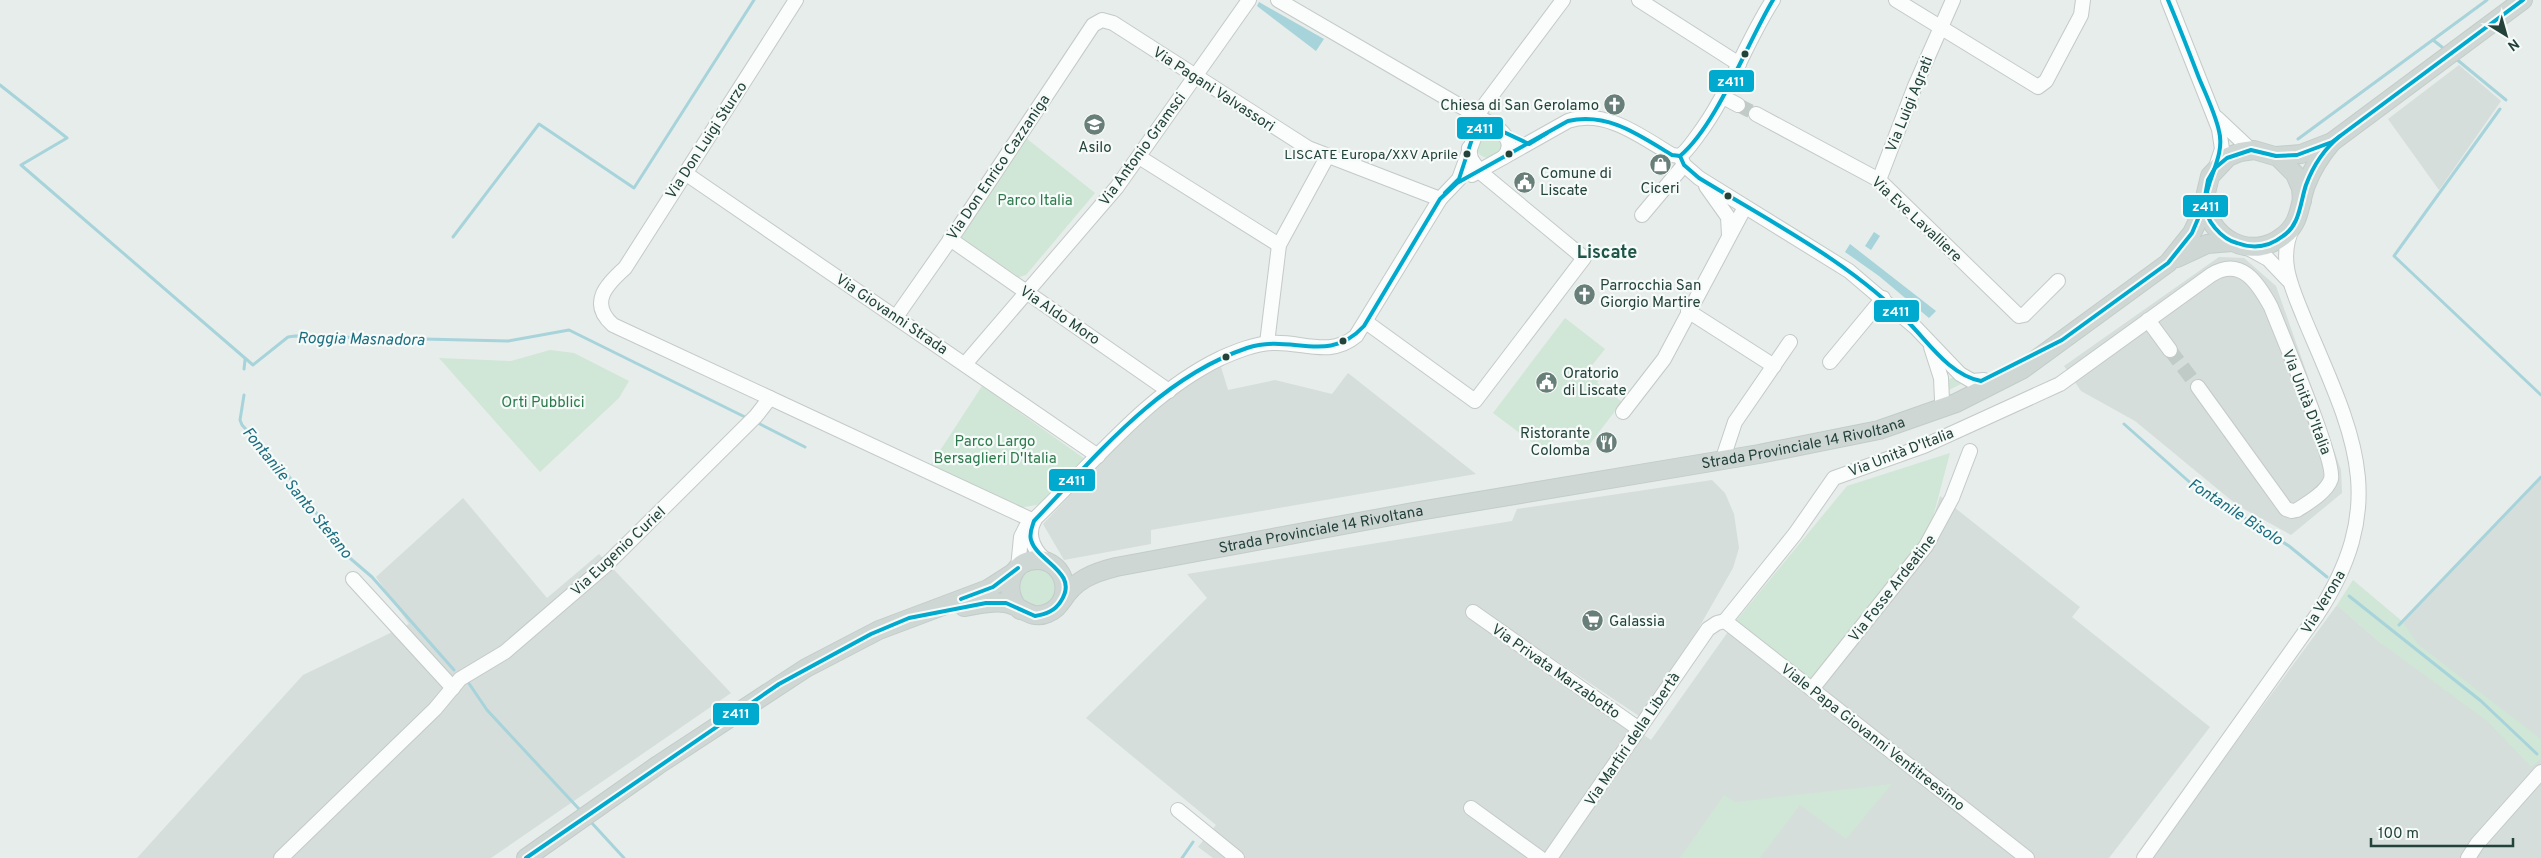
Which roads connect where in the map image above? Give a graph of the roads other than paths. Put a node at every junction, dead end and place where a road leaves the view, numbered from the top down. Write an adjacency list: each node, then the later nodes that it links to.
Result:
1 (796, 0): 34 (street, Via Don Luigi Sturzo)
2 (1249, 0): 15 (street, Via Antonio Gramsci)
3 (1278, 0): 20 (street)
4 (1563, 0): 20 (street)
5 (1639, 0): 14 (street)
6 (1773, 0): 14 (street)
7 (1896, 0): 13 (street)
8 (1953, 0): 13 (street, Via Luigi Agrati)
9 (2084, 0): 13 (street)
10 (2168, 0): 19 (street)
11 (2523, 0): 23 (main road, Strada Provinciale 14 Rivoltana)
12 (1102, 20): 15 (street, Via Pagani Valvassori); 45 (street, Via Don Enrico Cazzaniga)
13 (1940, 28): 36 (street, Via Luigi Agrati)
14 (1739, 64): 16 (street)
15 (1195, 76): 28 (street, Via Antonio Gramsci); 29 (street, Via Pagani Valvassori)
16 (1723, 97): 17 (street); 31 (street)
17 (1738, 105)
18 (1756, 114): 36 (street, Via Eve Lavalliere)
19 (2214, 114): 25 (street); 32 (street)
20 (1477, 115): 21 (street); 22 (street)
21 (1498, 129): 22 (street); 24 (street); 30 (street)
22 (1475, 132): 26 (street)
23 (2332, 142): 27 (main road, Strada Provinciale 14 Rivoltana); 40 (main road, Strada Provinciale 14 Rivoltana)
24 (1529, 144): 30 (street); 31 (street)
25 (2251, 150): 27 (main road, Strada Provinciale 14 Rivoltana); 32 (main road)
26 (1469, 151): 30 (street); 33 (street); 37 (street)
27 (2276, 156): 40 (main road, Strada Provinciale 14 Rivoltana)
28 (1138, 157): 47 (street); 51 (street, Via Antonio Gramsci)
29 (1328, 157): 39 (street, Via Pagani Valvassori); 47 (street)
30 (1498, 160): 33 (street)
31 (1682, 160): 35 (street); 42 (street)
32 (2214, 170): 38 (main road, Strada Provinciale 14 Rivoltana)
33 (1479, 171): 37 (street); 56 (street)
34 (685, 173): 54 (street, Via Giovanni Strada); 68 (street, Via Don Luigi Sturzo)
35 (1699, 178): 41 (street); 44 (street)
36 (1879, 180): 49 (street, Via Eve Lavalliere)
37 (1452, 186): 39 (street)
38 (2205, 195): 46 (main road); 48 (main road, Strada Provinciale 14 Rivoltana)
39 (1440, 199): 56 (street)
40 (2302, 201): 43 (main road, Strada Provinciale 14 Rivoltana)
41 (1745, 207): 44 (street); 52 (street)
42 (1642, 215)
43 (2294, 224): 46 (main road, Strada Provinciale 14 Rivoltana); 50 (street, Via Verona)
44 (1729, 235): 53 (street)
45 (950, 239): 51 (street, Via Aldo Moro); 54 (street, Via Don Enrico Cazzaniga)
46 (2238, 244): 48 (main road, Strada Provinciale 14 Rivoltana); 50 (street, Via Verona)
47 (1279, 245): 59 (street)
48 (2168, 263): 57 (main road, Strada Provinciale 14 Rivoltana)
49 (2058, 280)
50 (2288, 280): 97 (street, Via Verona)
51 (1026, 292): 63 (street, Via Antonio Gramsci); 67 (street, Via Aldo Moro)
52 (1883, 298): 60 (street); 62 (street)
53 (1688, 311): 64 (street); 70 (street)
54 (896, 317): 63 (street, Via Giovanni Strada)
55 (2148, 320): 61 (street); 66 (street, Via Unità D'Italia); 84 (street, Via Unità D'Italia)
56 (1366, 322): 59 (street)
57 (2062, 340): 65 (main road, Strada Provinciale 14 Rivoltana); 74 (main road, Strada Provinciale 14 Rivoltana)
58 (1790, 342): 64 (street)
59 (1267, 343): 67 (street)
60 (1930, 344): 65 (street); 69 (street)
61 (2170, 350)
62 (1830, 362)
63 (965, 364): 73 (street, Via Giovanni Strada)
64 (1774, 366): 72 (street)
65 (1984, 380): 69 (main road, Strada Provinciale 14 Rivoltana)
66 (2198, 387)
67 (1169, 390): 73 (street)
68 (770, 398): 75 (street); 85 (street, Via Eugenio Curiel)
69 (1942, 400): 72 (main road, Strada Provinciale 14 Rivoltana)
70 (1623, 412)
71 (1970, 451): 86 (street, Via Fosse Ardeatine)
72 (1725, 452): 74 (main road, Strada Provinciale 14 Rivoltana)
73 (1098, 456): 75 (street)
74 (1525, 494): 77 (main road, Strada Provinciale 14 Rivoltana)
75 (1034, 520): 76 (street); 78 (street)
76 (1051, 563): 77 (main road, Strada Provinciale 14 Rivoltana); 78 (main road, Strada Provinciale 14 Rivoltana); 80 (main road)
77 (1116, 567): 80 (main road, Strada Provinciale 14 Rivoltana)
78 (1016, 570): 81 (main road); 83 (main road, Strada Provinciale 14 Rivoltana)
79 (353, 579): 85 (street)
80 (1062, 601): 81 (main road, Strada Provinciale 14 Rivoltana)
81 (1020, 610): 83 (main road, Strada Provinciale 14 Rivoltana)
82 (1473, 612): 87 (street, Via Privata Marzabotto)
83 (909, 618): 92 (main road, Strada Provinciale 14 Rivoltana)
84 (1721, 622): 86 (street, Viale Papa Giovanni Ventitreesimo); 87 (street, Via Martiri della Libertà)
85 (454, 688): 91 (street, Via Eugenio Curiel)
86 (1812, 689): 96 (street, Viale Papa Giovanni Ventitreesimo)
87 (1639, 729): 95 (street, Via Martiri della Libertà)
88 (2541, 772): 98 (street)
89 (1471, 808): 94 (street)
90 (1178, 810): 93 (street)
91 (282, 858)
92 (526, 858)
93 (1237, 858)
94 (1540, 858)
95 (1550, 858)
96 (2027, 858)
97 (2144, 858)
98 (2468, 858)

